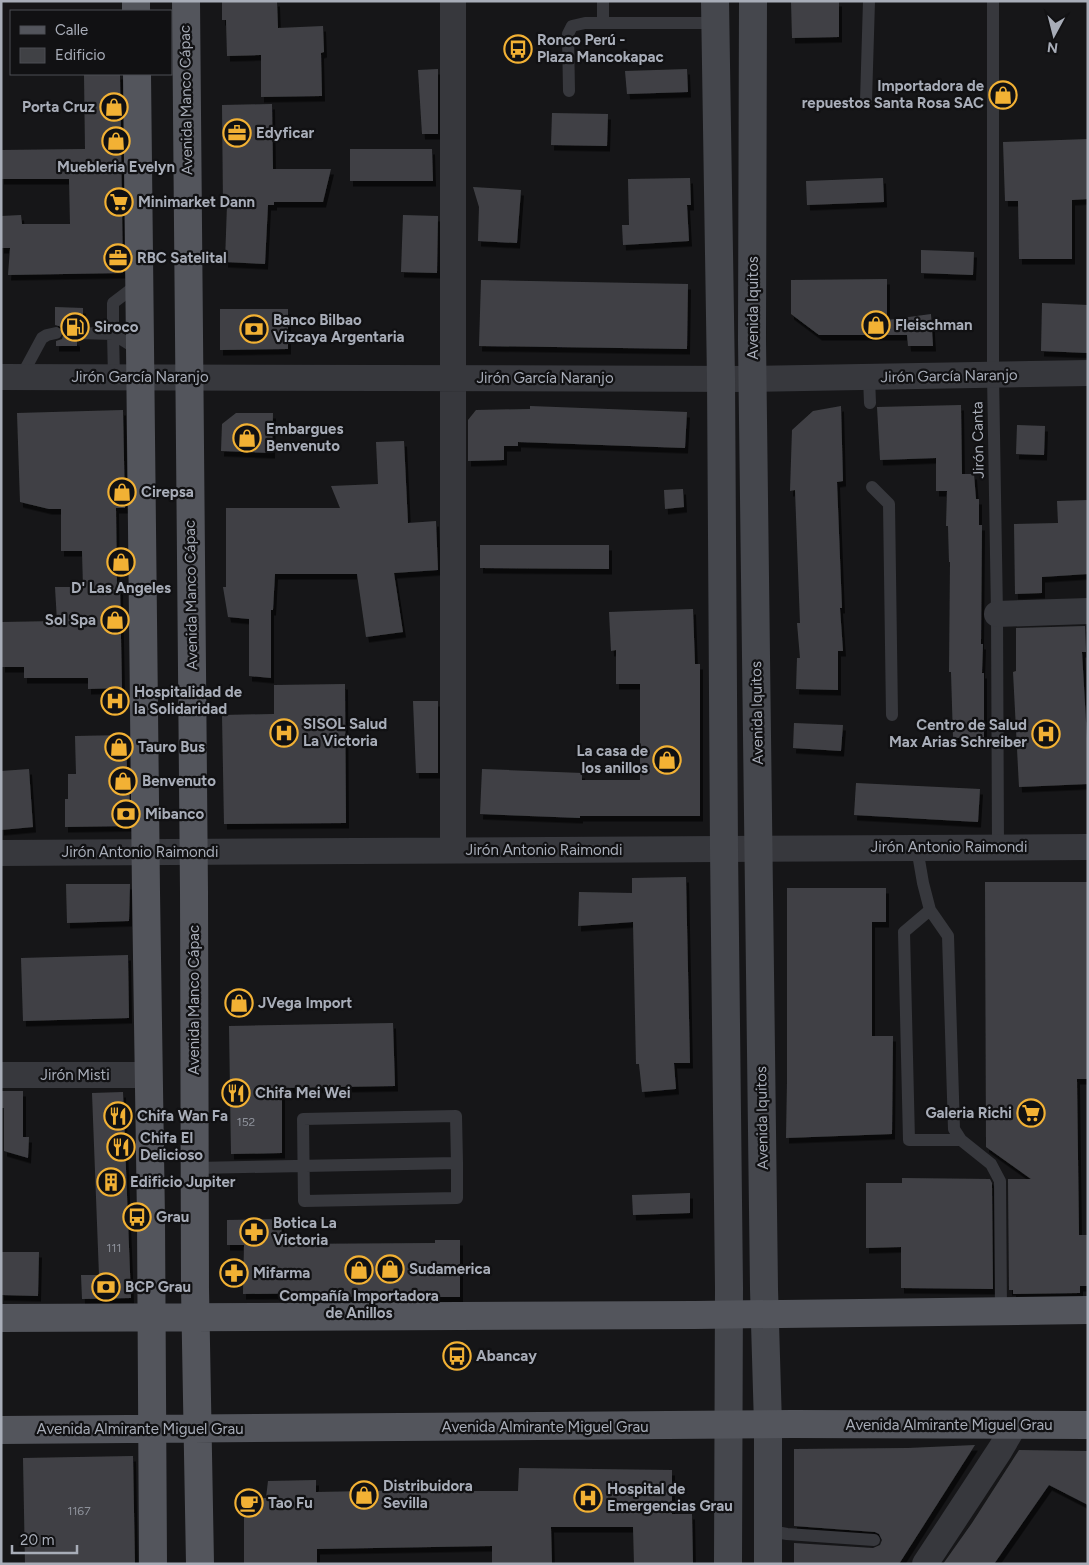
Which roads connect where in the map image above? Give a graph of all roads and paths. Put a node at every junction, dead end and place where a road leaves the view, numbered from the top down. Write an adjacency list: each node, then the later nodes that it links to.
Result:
1 (186, 1): 20 (main road, Avenida Manco Cápac)
2 (453, 1): 21 (street)
3 (603, 1): 8 (lane)
4 (753, 1): 24 (main road, Avenida Iquitos)
5 (869, 1): 11 (lane)
6 (993, 1): 18 (lane, Jirón Canta)
7 (715, 12): 8 (lane); 23 (main road)
8 (603, 23): 10 (lane)
9 (137, 75): 12 (main road)
10 (569, 91)
11 (866, 101)
12 (140, 282): 15 (lane); 16 (main road)
13 (56, 333): 19 (lane)
14 (77, 333): 15 (lane)
15 (113, 334): 16 (lane); 16 (lane)
16 (132, 368): 19 (street, Jirón García Naranjo); 20 (street, Jirón García Naranjo); 36 (main road)
17 (1088, 373): 18 (street, Jirón García Naranjo)
18 (993, 374): 22 (street, Jirón García Naranjo); 28 (lane, Jirón Canta)
19 (11, 377)
20 (189, 378): 21 (street, Jirón García Naranjo); 37 (main road, Avenida Manco Cápac)
21 (453, 378): 23 (street, Jirón García Naranjo); 35 (street)
22 (869, 378): 24 (street, Jirón García Naranjo); 25 (lane)
23 (721, 379): 24 (street, Jirón García Naranjo); 32 (main road)
24 (753, 379): 33 (main road, Avenida Iquitos)
25 (870, 403)
26 (872, 487): 29 (lane)
27 (1088, 611): 28 (street)
28 (997, 614): 30 (lane, Jirón Canta)
29 (892, 715)
30 (998, 847): 31 (street, Jirón Antonio Raimondi); 34 (street, Jirón Antonio Raimondi)
31 (1088, 847)
32 (724, 848): 33 (street, Jirón Antonio Raimondi); 35 (street, Jirón Antonio Raimondi); 49 (main road)
33 (758, 848): 34 (street, Jirón Antonio Raimondi); 50 (main road, Avenida Iquitos)
34 (918, 848): 39 (lane)
35 (453, 850): 37 (street, Jirón Antonio Raimondi)
36 (145, 852): 37 (street, Jirón Antonio Raimondi); 38 (street, Jirón Antonio Raimondi); 41 (main road)
37 (194, 852): 45 (main road, Avenida Manco Cápac)
38 (1, 853)
39 (930, 910): 42 (lane); 42 (lane)
40 (1, 1075): 41 (street, Jirón Misti)
41 (149, 1076): 52 (main road)
42 (961, 1140): 47 (lane)
43 (457, 1163): 44 (lane); 44 (lane); 44 (lane)
44 (304, 1166): 45 (lane)
45 (195, 1168): 51 (main road, Avenida Manco Cápac)
46 (1088, 1310): 47 (main road)
47 (1001, 1311): 50 (main road)
48 (1, 1318): 52 (main road)
49 (729, 1322): 50 (main road); 51 (main road); 54 (main road)
50 (766, 1322): 53 (main road, Avenida Iquitos)
51 (196, 1329): 52 (main road); 56 (main road, Avenida Manco Cápac)
52 (152, 1330): 55 (main road)
53 (768, 1419): 54 (main road, Avenida Almirante Miguel Grau); 58 (main road, Avenida Almirante Miguel Grau); 60 (main road, Avenida Iquitos)
54 (730, 1420): 56 (main road, Avenida Almirante Miguel Grau); 64 (main road)
55 (153, 1424): 56 (main road, Avenida Almirante Miguel Grau); 59 (main road, Avenida Almirante Miguel Grau); 62 (main road)
56 (197, 1424): 63 (main road, Avenida Manco Cápac)
57 (1088, 1425): 58 (main road, Avenida Almirante Miguel Grau)
58 (1014, 1426): 66 (street)
59 (1, 1430)
60 (768, 1527): 61 (lane); 65 (main road, Avenida Iquitos)
61 (874, 1540)
62 (153, 1564)
63 (200, 1564)
64 (728, 1564)
65 (768, 1564)
66 (925, 1564)

